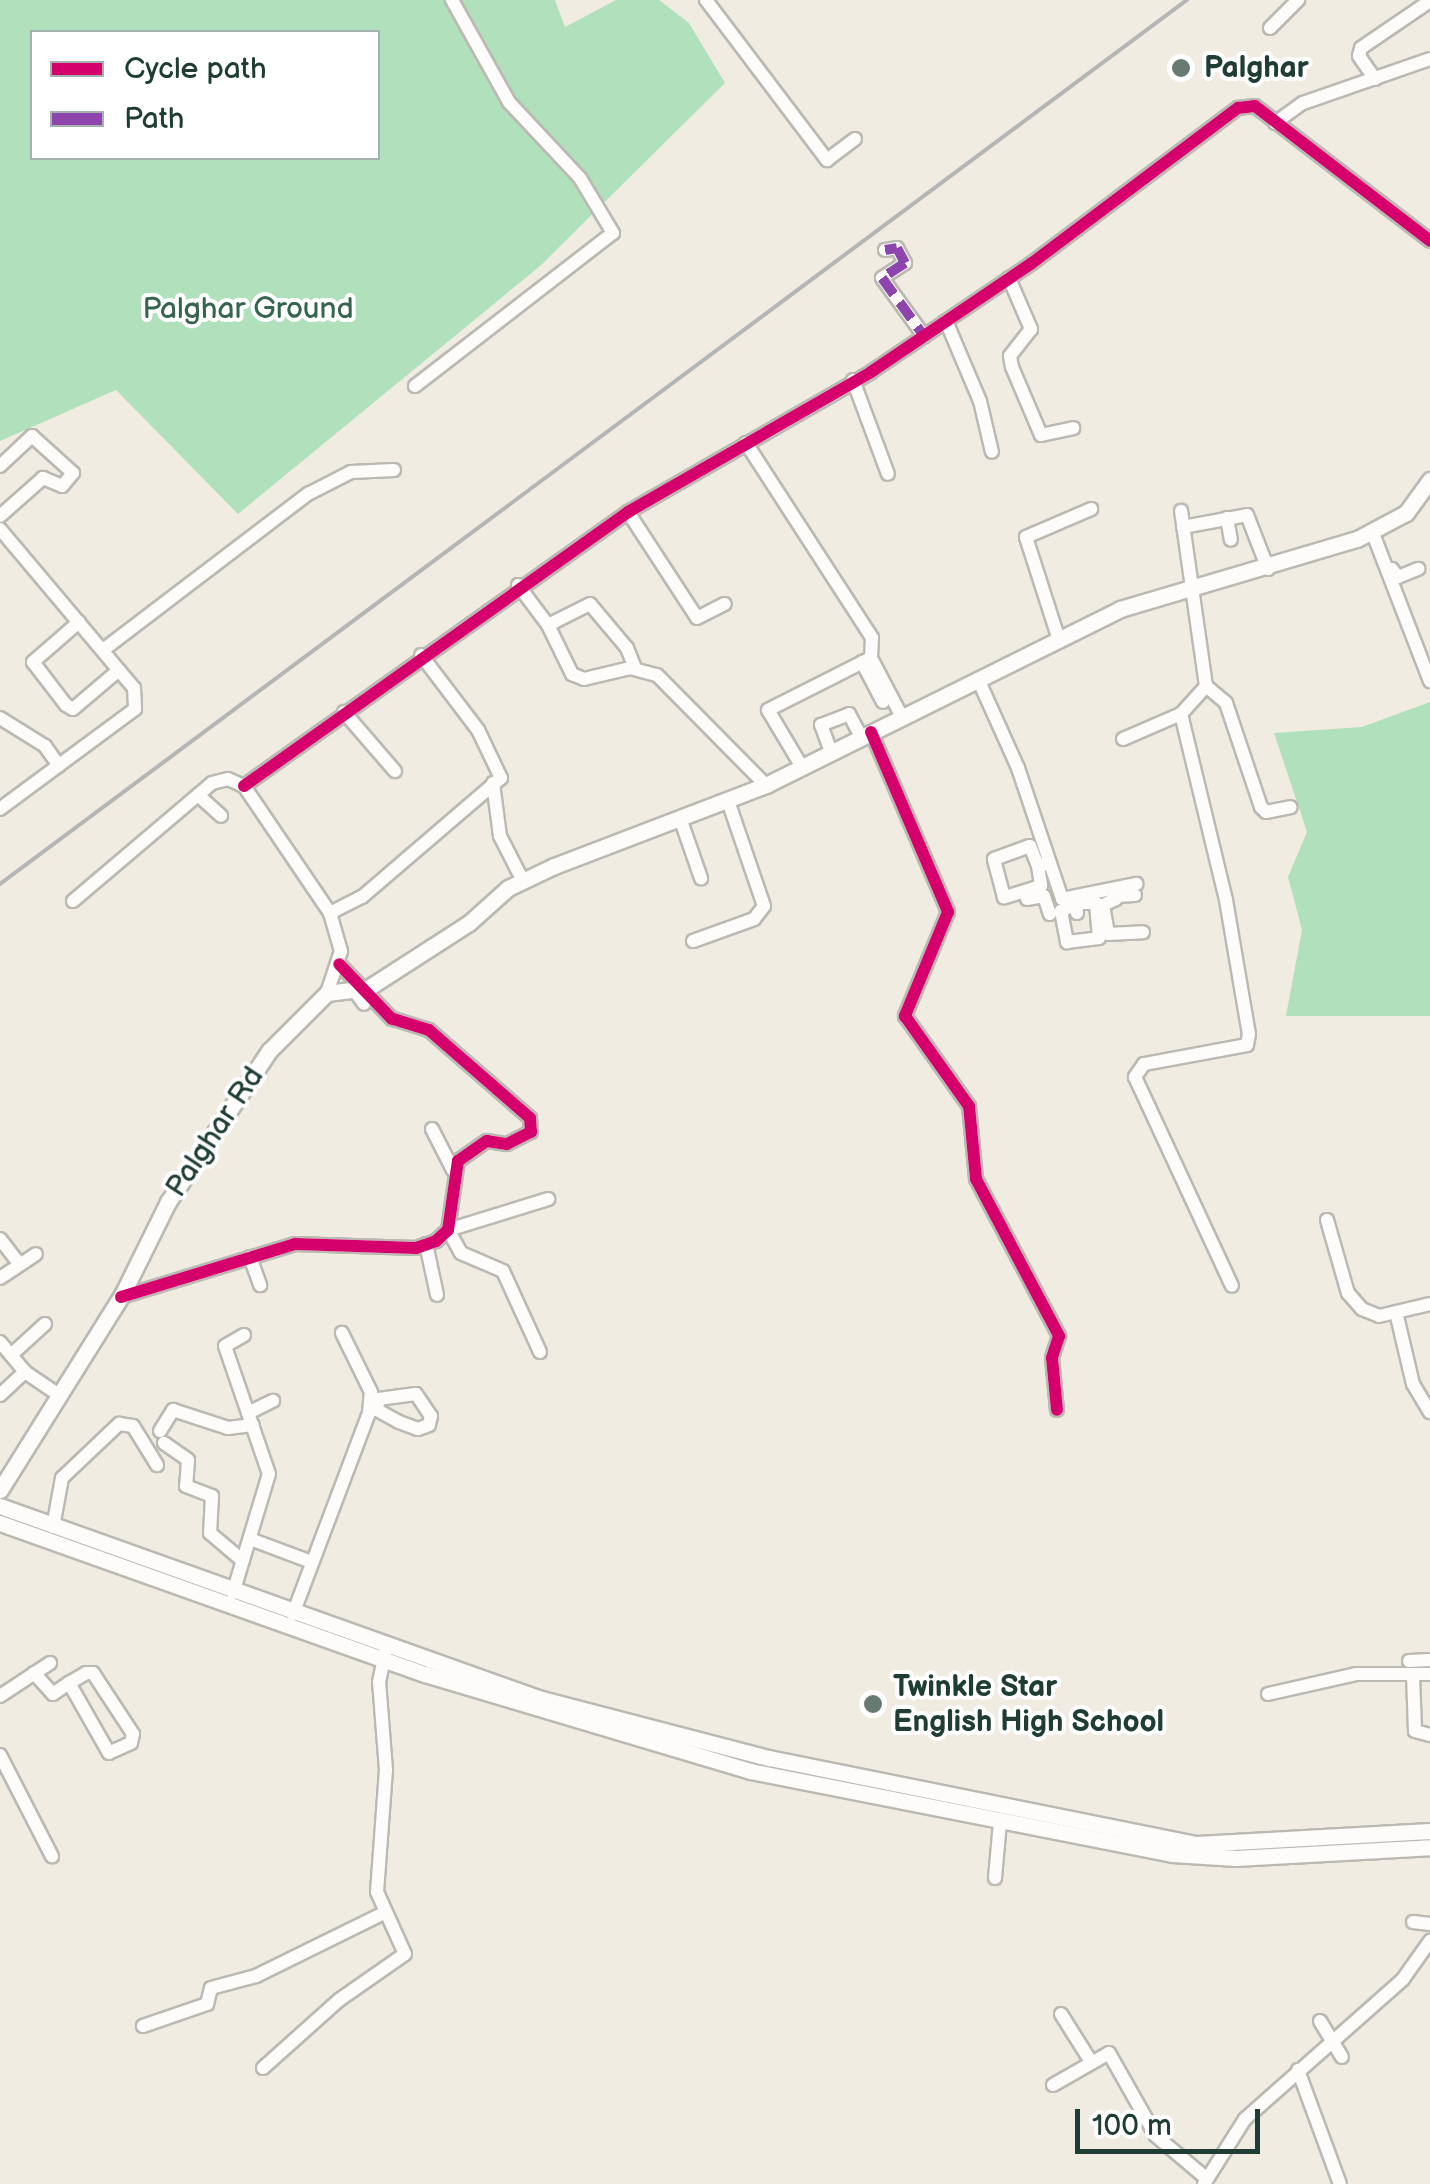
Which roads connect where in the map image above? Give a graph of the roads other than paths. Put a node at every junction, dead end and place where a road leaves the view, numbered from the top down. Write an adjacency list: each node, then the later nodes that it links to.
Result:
1 (452, 0): 16 (street)
2 (706, 0): 9 (street)
3 (1298, 0): 5 (street)
4 (1430, 1): 7 (street)
5 (1270, 28)
6 (1430, 59): 7 (street)
7 (1376, 79): 8 (street)
8 (1275, 123): 10 (street); 12 (street)
9 (855, 139)
10 (1430, 241)
11 (885, 250): 14 (street)
12 (1009, 278): 13 (street); 17 (street)
13 (946, 321): 14 (street); 19 (street)
14 (924, 336): 15 (street)
15 (854, 380): 18 (street); 22 (street)
16 (415, 386)
17 (1074, 428)
18 (746, 443): 26 (street); 43 (street)
19 (992, 452)
20 (0, 466): 27 (street)
21 (394, 470): 41 (street)
22 (888, 474)
23 (1430, 480): 31 (main road)
24 (1090, 510): 40 (street)
25 (1181, 511): 29 (street)
26 (628, 512): 35 (street); 37 (street)
27 (0, 516)
28 (1226, 518): 29 (street); 32 (street); 33 (street)
29 (1184, 527): 36 (street)
30 (0, 529): 38 (street)
31 (1374, 530): 33 (main road); 34 (street); 47 (street)
32 (1232, 540)
33 (1268, 568): 36 (main road)
34 (1418, 569)
35 (518, 585): 39 (street); 42 (street)
36 (1194, 586): 40 (main road); 48 (street)
37 (725, 604)
38 (78, 622): 41 (street); 45 (street)
39 (548, 626): 44 (street); 44 (street)
40 (1060, 640): 46 (main road)
41 (102, 650): 45 (street)
42 (421, 655): 50 (street); 60 (street)
43 (866, 660): 49 (street); 52 (street); 58 (street)
44 (634, 668): 61 (street)
45 (119, 670): 57 (street)
46 (978, 679): 52 (main road); 69 (street)
47 (1430, 681)
48 (1206, 686): 51 (street); 65 (street)
49 (883, 702)
50 (344, 712): 59 (street); 62 (street)
51 (1181, 714): 55 (street); 97 (street)
52 (902, 717): 54 (main road)
53 (0, 718): 57 (street)
54 (866, 734): 56 (main road); 56 (street); 112 (street)
55 (1124, 740)
56 (832, 752): 58 (main road)
57 (59, 766): 66 (street)
58 (802, 767): 61 (main road)
59 (394, 771)
60 (493, 784): 71 (street); 77 (street)
61 (766, 785): 64 (main road)
62 (244, 786): 63 (street); 77 (street)
63 (198, 795): 67 (street); 74 (street)
64 (728, 801): 68 (main road); 81 (street)
65 (1291, 807)
66 (0, 809)
67 (222, 816)
68 (680, 818): 70 (street); 71 (main road)
69 (1044, 864): 69 (street); 75 (street)
70 (701, 878)
71 (523, 881): 84 (main road)
72 (1135, 890): 73 (street)
73 (1114, 894): 75 (street); 79 (street)
74 (73, 901)
75 (1072, 903): 78 (street)
76 (1015, 904): 78 (street)
77 (330, 912): 82 (street)
78 (1050, 914): 80 (street)
79 (1143, 932)
80 (1056, 933)
81 (693, 941)
82 (339, 964): 83 (street, Palghar Rd); 84 (street)
83 (327, 993): 84 (main road); 99 (main road, Palghar Rd)
84 (362, 994): 86 (street)
85 (432, 1129): 86 (street)
86 (453, 1170): 89 (street)
87 (548, 1198): 89 (street)
88 (1326, 1220): 101 (street)
89 (448, 1230): 91 (street); 106 (street)
90 (0, 1240): 94 (street)
91 (426, 1244): 93 (street); 98 (street)
92 (36, 1254): 94 (street)
93 (250, 1256): 96 (street); 99 (street)
94 (18, 1262): 95 (street)
95 (0, 1278)
96 (260, 1284)
97 (1232, 1286)
98 (437, 1295)
99 (120, 1298): 110 (main road, Palghar Rd)
100 (1430, 1304): 101 (street)
101 (1396, 1312): 113 (street)
102 (45, 1324): 107 (street)
103 (342, 1333): 122 (street)
104 (244, 1335): 114 (street)
105 (0, 1342): 107 (street)
106 (540, 1352)
107 (10, 1355): 108 (street)
108 (25, 1372): 109 (street); 110 (street)
109 (0, 1395)
110 (59, 1395): 116 (main road, Palghar Rd)
111 (273, 1401): 114 (street)
112 (1057, 1410)
113 (1430, 1412)
114 (251, 1419): 120 (street); 121 (street)
115 (156, 1465): 119 (street)
116 (0, 1490)
117 (0, 1506): 119 (main road)
118 (0, 1523): 125 (main road)
119 (53, 1527): 123 (main road)
120 (250, 1539): 121 (street); 122 (street)
121 (243, 1561): 123 (street)
122 (312, 1562): 124 (street)
123 (234, 1593): 124 (main road)
124 (293, 1614): 125 (main road)
125 (386, 1654): 136 (main road); 142 (street)
126 (1430, 1660): 128 (street)
127 (50, 1662): 129 (street)
128 (1411, 1667): 130 (street); 132 (street); 134 (street)
129 (34, 1674): 131 (street); 133 (street)
130 (1430, 1674)
131 (69, 1684): 131 (street)
132 (1268, 1694)
133 (0, 1696)
134 (1430, 1735)
135 (0, 1755): 140 (street)
136 (963, 1807): 137 (main road); 138 (main road)
137 (1000, 1822): 139 (main road); 141 (street)
138 (1430, 1830)
139 (1430, 1847)
140 (52, 1856)
141 (995, 1878)
142 (382, 1914): 150 (street); 154 (street)
143 (1413, 1922): 144 (street)
144 (1430, 1924)
145 (1430, 1941): 146 (street)
146 (1420, 1955): 147 (street); 151 (street)
147 (1430, 1967)
148 (1061, 2014): 153 (street)
149 (1320, 2021): 151 (street)
150 (143, 2026)
151 (1335, 2042): 152 (street); 155 (street)
152 (1342, 2057)
153 (1090, 2060): 156 (street); 157 (street)
154 (262, 2068)
155 (1298, 2070): 157 (street); 158 (street)
156 (1053, 2085)
157 (1205, 2181)
158 (1340, 2184)

